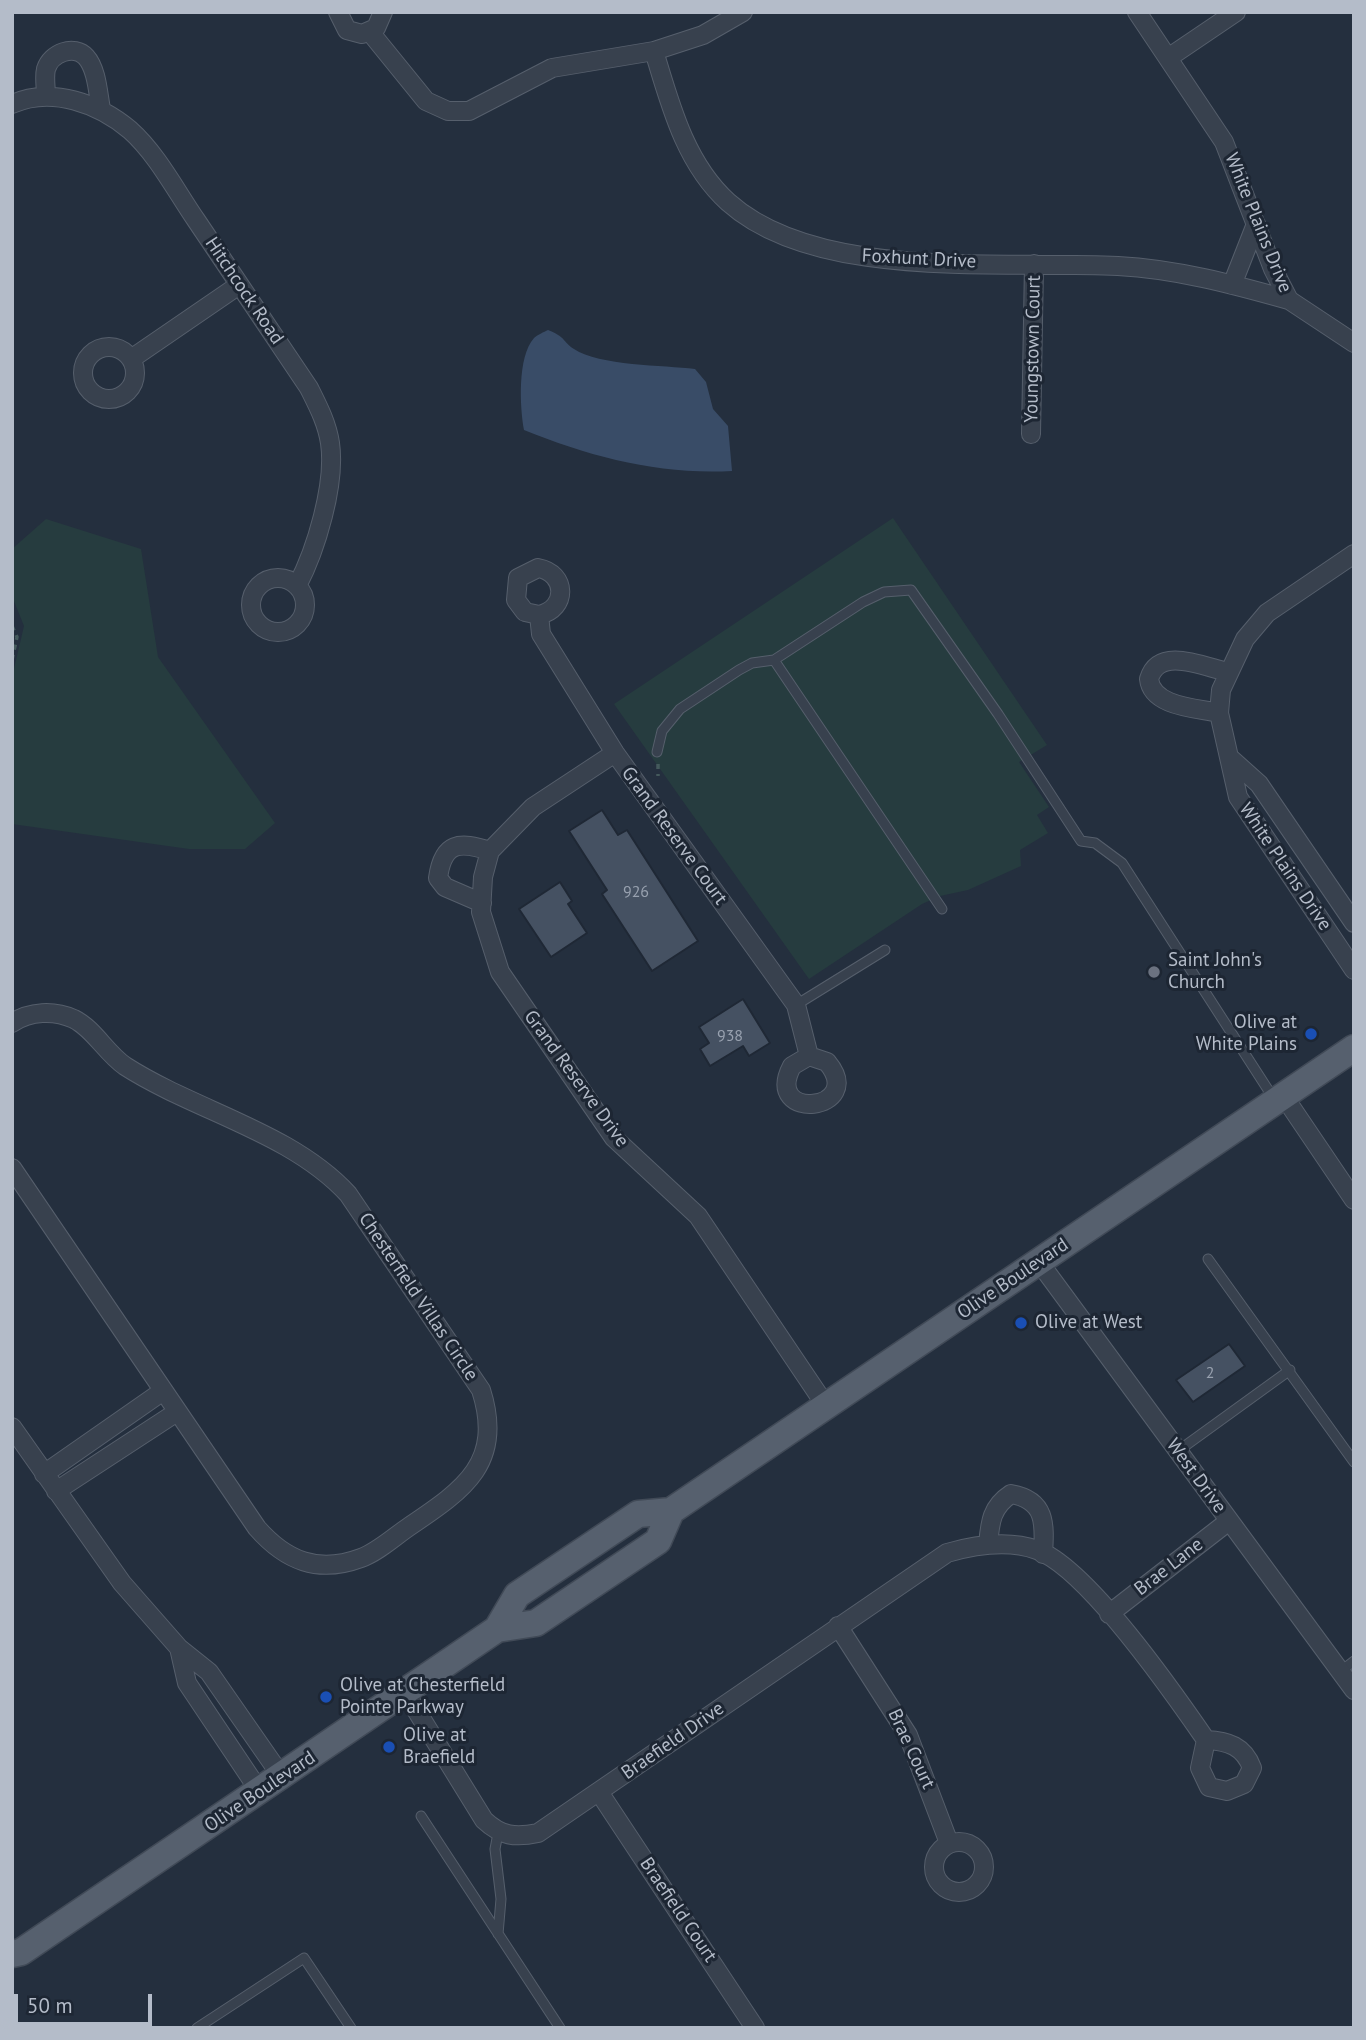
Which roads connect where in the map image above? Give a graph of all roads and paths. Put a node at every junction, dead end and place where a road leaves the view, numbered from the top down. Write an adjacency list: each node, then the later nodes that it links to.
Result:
1 (338, 12): 6 (street)
2 (383, 12): 6 (street)
3 (743, 12): 7 (street)
4 (1137, 12): 8 (street, White Plains Drive)
5 (1236, 12): 8 (street)
6 (370, 32): 7 (street)
7 (654, 51): 13 (street, Foxhunt Drive)
8 (1168, 58): 12 (street, White Plains Drive)
9 (46, 96): 10 (street, Hitchcock Road); 11 (street, Hitchcock Road); 11 (street)
10 (12, 104)
11 (101, 109): 14 (street, Hitchcock Road)
12 (1256, 224): 15 (street); 16 (street, White Plains Drive)
13 (1034, 264): 15 (street, Foxhunt Drive); 19 (street, Youngstown Court)
14 (239, 285): 18 (street); 21 (street, Hitchcock Road)
15 (1232, 285): 16 (street, Foxhunt Drive)
16 (1289, 300): 17 (street, White Plains Drive)
17 (1354, 343)
18 (131, 359)
19 (1031, 434)
20 (1354, 554): 26 (street, White Plains Drive)
21 (297, 586)
22 (539, 615): 29 (street, Grand Reserve Court)
23 (12, 626): 24 (path)
24 (12, 660)
25 (774, 660): 28 (lane); 33 (lane); 41 (lane)
26 (1227, 672): 27 (street, White Plains Drive); 27 (street)
27 (1219, 713): 30 (street, White Plains Drive)
28 (657, 752)
29 (615, 753): 31 (street); 37 (street, Grand Reserve Court)
30 (1230, 758): 34 (street, White Plains Drive); 36 (street, White Plains Drive)
31 (490, 851): 32 (street, Grand Reserve Drive); 32 (street)
32 (482, 903): 48 (street, Grand Reserve Drive)
33 (942, 909)
34 (1354, 923)
35 (885, 950): 37 (lane)
36 (1354, 970)
37 (796, 1005): 40 (street, Grand Reserve Court)
38 (12, 1023): 49 (street, Chesterfield Villas Circle)
39 (1354, 1048): 41 (main road, Olive Boulevard)
40 (809, 1056)
41 (1279, 1098): 43 (street); 45 (main road, Olive Boulevard)
42 (12, 1168): 47 (street, Chesterfield Villas Circle)
43 (1354, 1200)
44 (1208, 1259): 46 (lane)
45 (1040, 1262): 48 (main road, Olive Boulevard); 51 (street, West Drive)
46 (1290, 1370): 51 (lane); 52 (lane)
47 (163, 1391): 49 (street, Chesterfield Villas Circle); 53 (street)
48 (826, 1406): 63 (main road, Olive Boulevard)
49 (177, 1412): 54 (street)
50 (12, 1427): 53 (street)
51 (1178, 1451): 55 (street, West Drive)
52 (1354, 1462)
53 (44, 1474): 54 (street)
54 (56, 1491): 60 (street)
55 (1229, 1521): 58 (street, Brae Lane); 61 (street, West Drive)
56 (988, 1545): 57 (street, Braefield Drive); 57 (street); 59 (street, Braefield Drive)
57 (1043, 1554): 58 (street, Braefield Drive)
58 (1109, 1614): 64 (street, Braefield Drive)
59 (838, 1626): 66 (street, Braefield Drive); 69 (street, Brae Court)
60 (179, 1648): 65 (street); 65 (street)
61 (1347, 1666): 62 (street, West Drive)
62 (1354, 1690)
63 (405, 1692): 65 (main road, Olive Boulevard); 68 (street)
64 (1206, 1740)
65 (271, 1784): 71 (main road, Olive Boulevard)
66 (600, 1792): 68 (street, Braefield Drive); 75 (street, Braefield Court)
67 (421, 1816): 70 (lane)
68 (498, 1833): 70 (lane)
69 (949, 1843)
70 (498, 1934): 74 (lane)
71 (15, 1957)
72 (197, 2028): 73 (lane)
73 (351, 2028)
74 (559, 2028)
75 (755, 2028)

